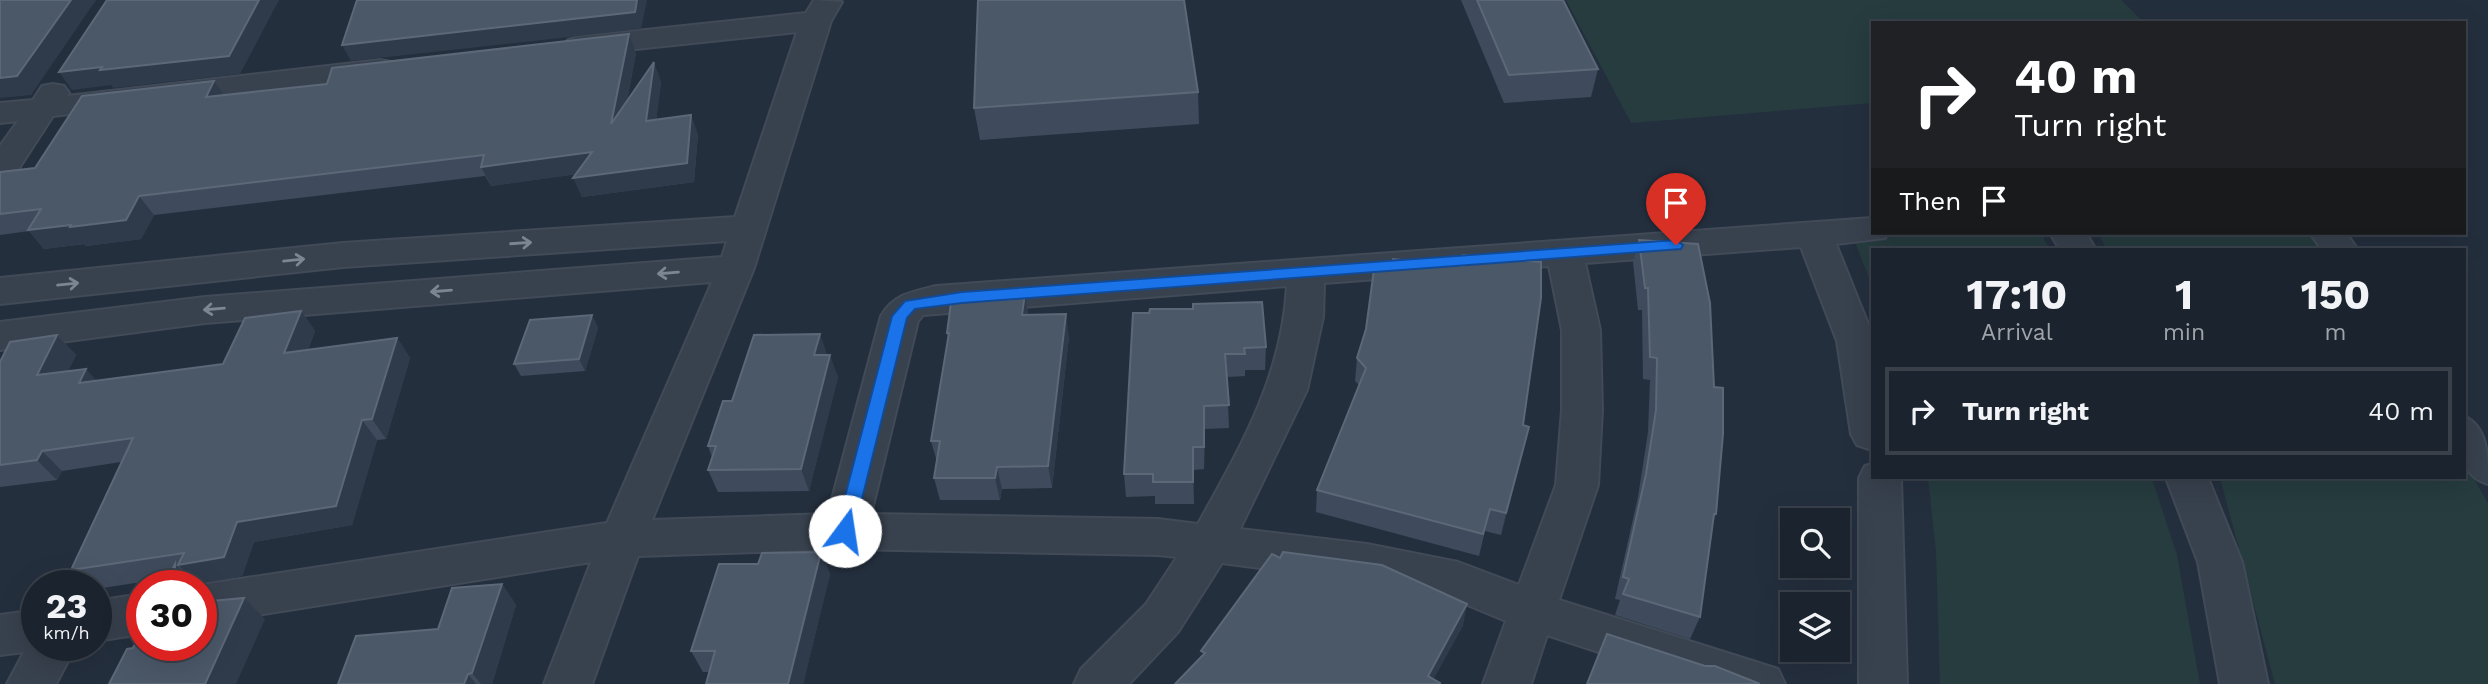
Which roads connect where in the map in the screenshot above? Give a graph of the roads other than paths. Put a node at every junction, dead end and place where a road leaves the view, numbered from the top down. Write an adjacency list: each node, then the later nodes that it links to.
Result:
1 (822, 10): 2 (street); 8 (street)
2 (557, 48)
3 (71, 65): 5 (street)
4 (404, 66): 5 (street)
5 (44, 108): 6 (street); 7 (street)
6 (0, 113)
7 (0, 171)
8 (750, 228): 12 (street); 14 (street, one-way to 8)
9 (1871, 230): 10 (street)
10 (1814, 235): 11 (street); 16 (street)
11 (1565, 253): 13 (street); 25 (street)
12 (736, 268): 15 (street, one-way to 15); 22 (street)
13 (1306, 272): 21 (street); 23 (street)
14 (0, 291)
15 (0, 336)
16 (1871, 428)
17 (2466, 435): 18 (street)
18 (2488, 468)
19 (1880, 479): 34 (street)
20 (2187, 479): 35 (street)
21 (845, 531): 22 (street); 23 (street)
22 (622, 539): 24 (street); 30 (street)
23 (1209, 546): 25 (street); 31 (street)
24 (217, 602)
25 (1533, 611): 32 (street); 33 (street)
26 (21, 632): 27 (street)
27 (0, 635)
28 (44, 661): 29 (street)
29 (31, 684)
30 (568, 684)
31 (1098, 684)
32 (1507, 684)
33 (1762, 684)
34 (1883, 684)
35 (2244, 684)

